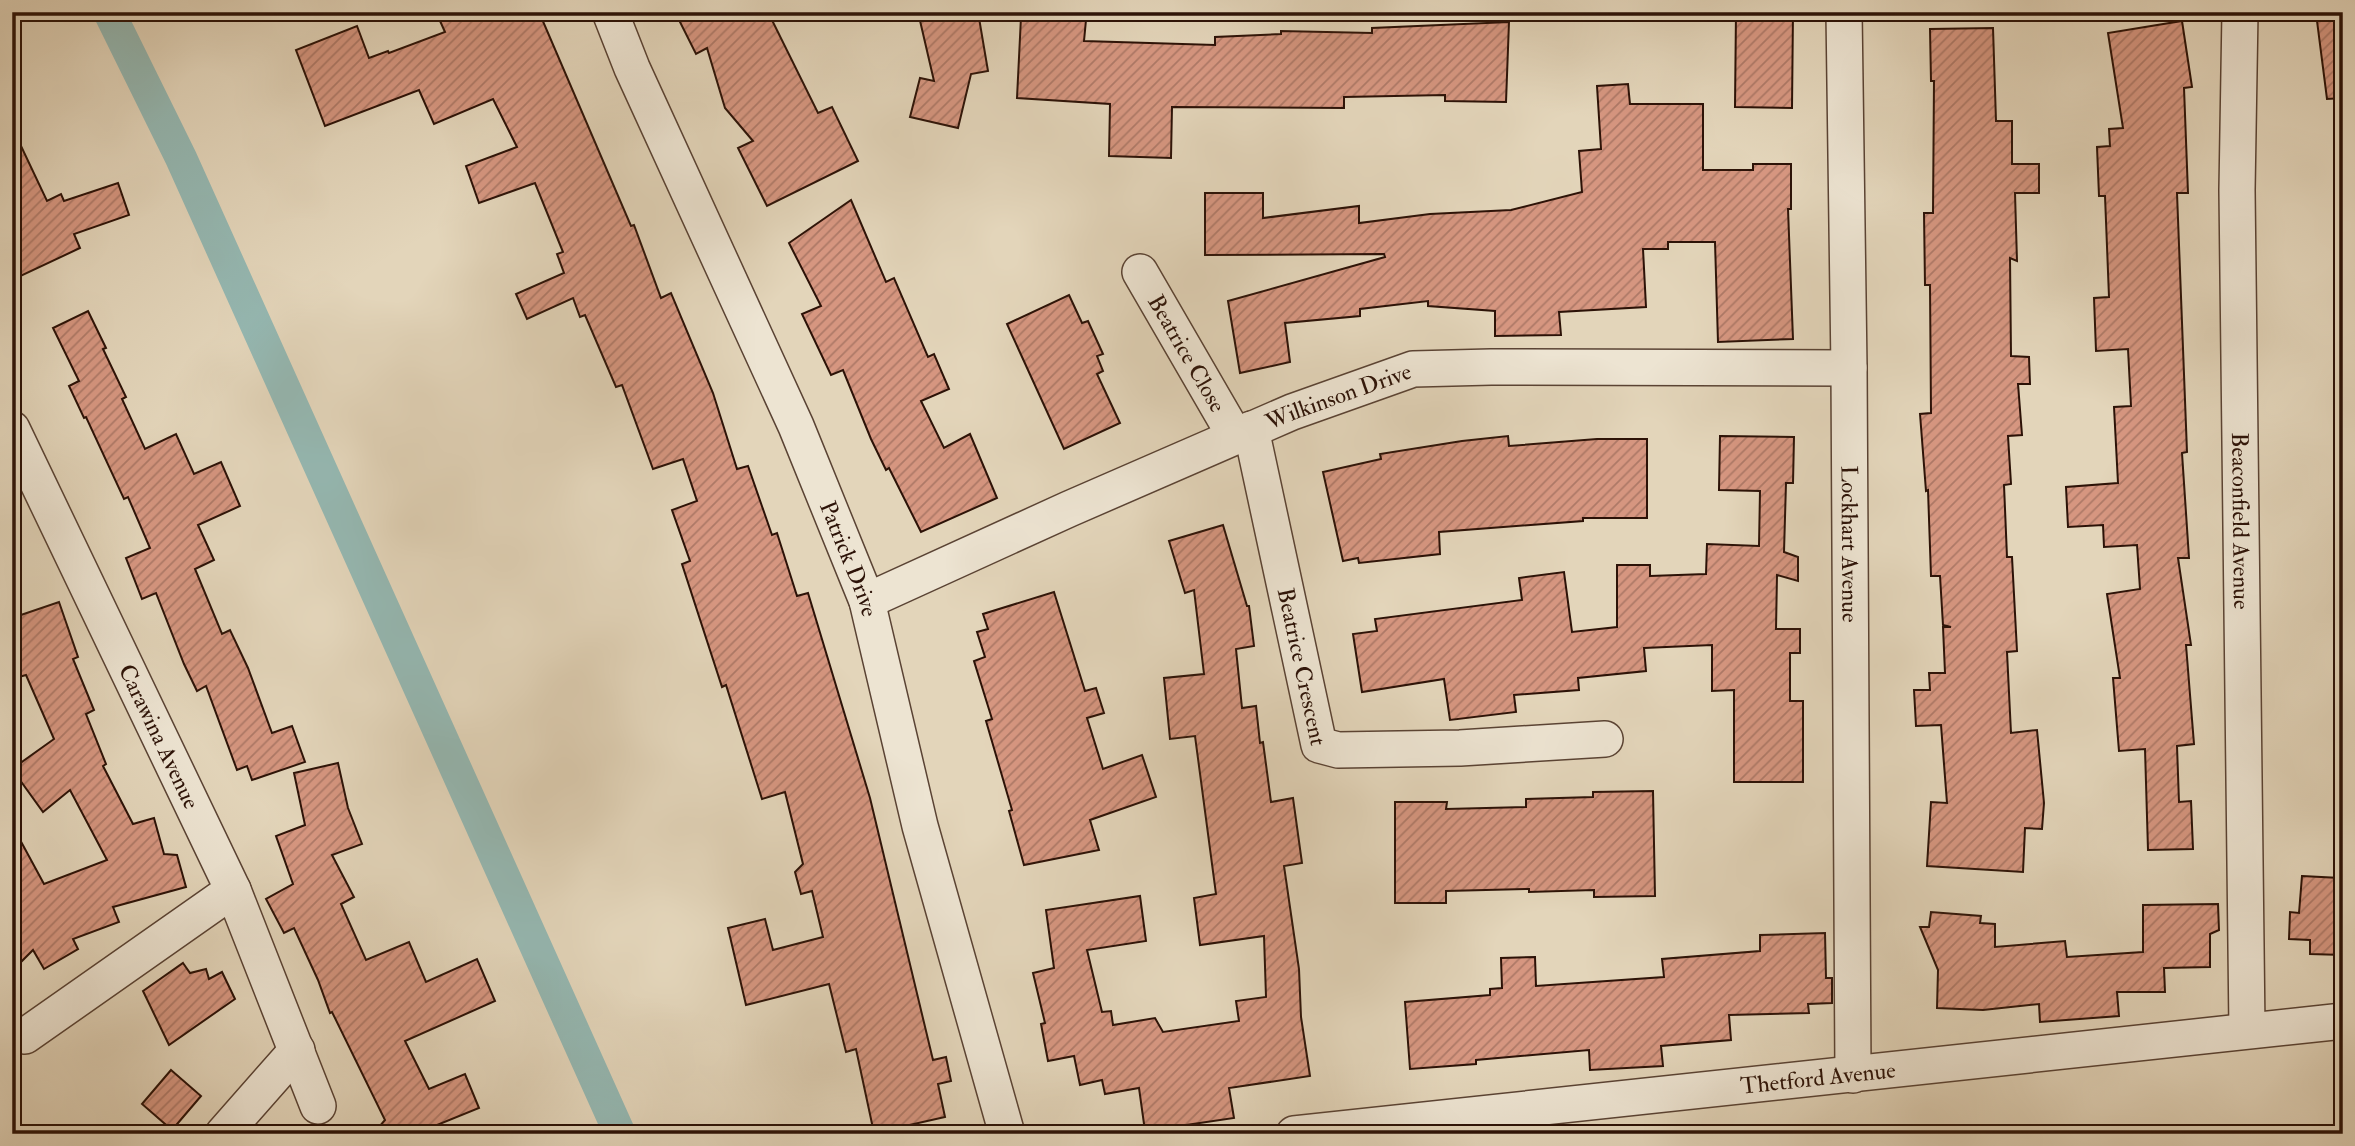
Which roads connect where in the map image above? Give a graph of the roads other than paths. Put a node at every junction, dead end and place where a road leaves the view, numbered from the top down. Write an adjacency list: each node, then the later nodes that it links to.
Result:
1 (610, 12): 8 (street, Patrick Drive)
2 (1844, 12): 5 (street, Lockhart Avenue)
3 (2240, 12): 12 (street, Beaconfield Avenue)
4 (1140, 272): 7 (street, Beatrice Close)
5 (1849, 368): 7 (street, Wilkinson Drive); 15 (street, Lockhart Avenue)
6 (12, 429): 10 (street, Carawina Avenue)
7 (1243, 433): 8 (street, Wilkinson Drive); 9 (street, Beatrice Crescent)
8 (867, 601): 18 (street, Patrick Drive)
9 (1605, 739)
10 (233, 890): 13 (street); 14 (street, Carawina Avenue)
11 (2343, 1021): 12 (street, Thetford Avenue)
12 (2247, 1030): 15 (street, Thetford Avenue)
13 (25, 1036)
14 (297, 1050): 16 (street, Carawina Avenue); 17 (street)
15 (1853, 1075): 19 (street, Thetford Avenue)
16 (318, 1106)
17 (223, 1134)
18 (1007, 1134)
19 (1294, 1134)

